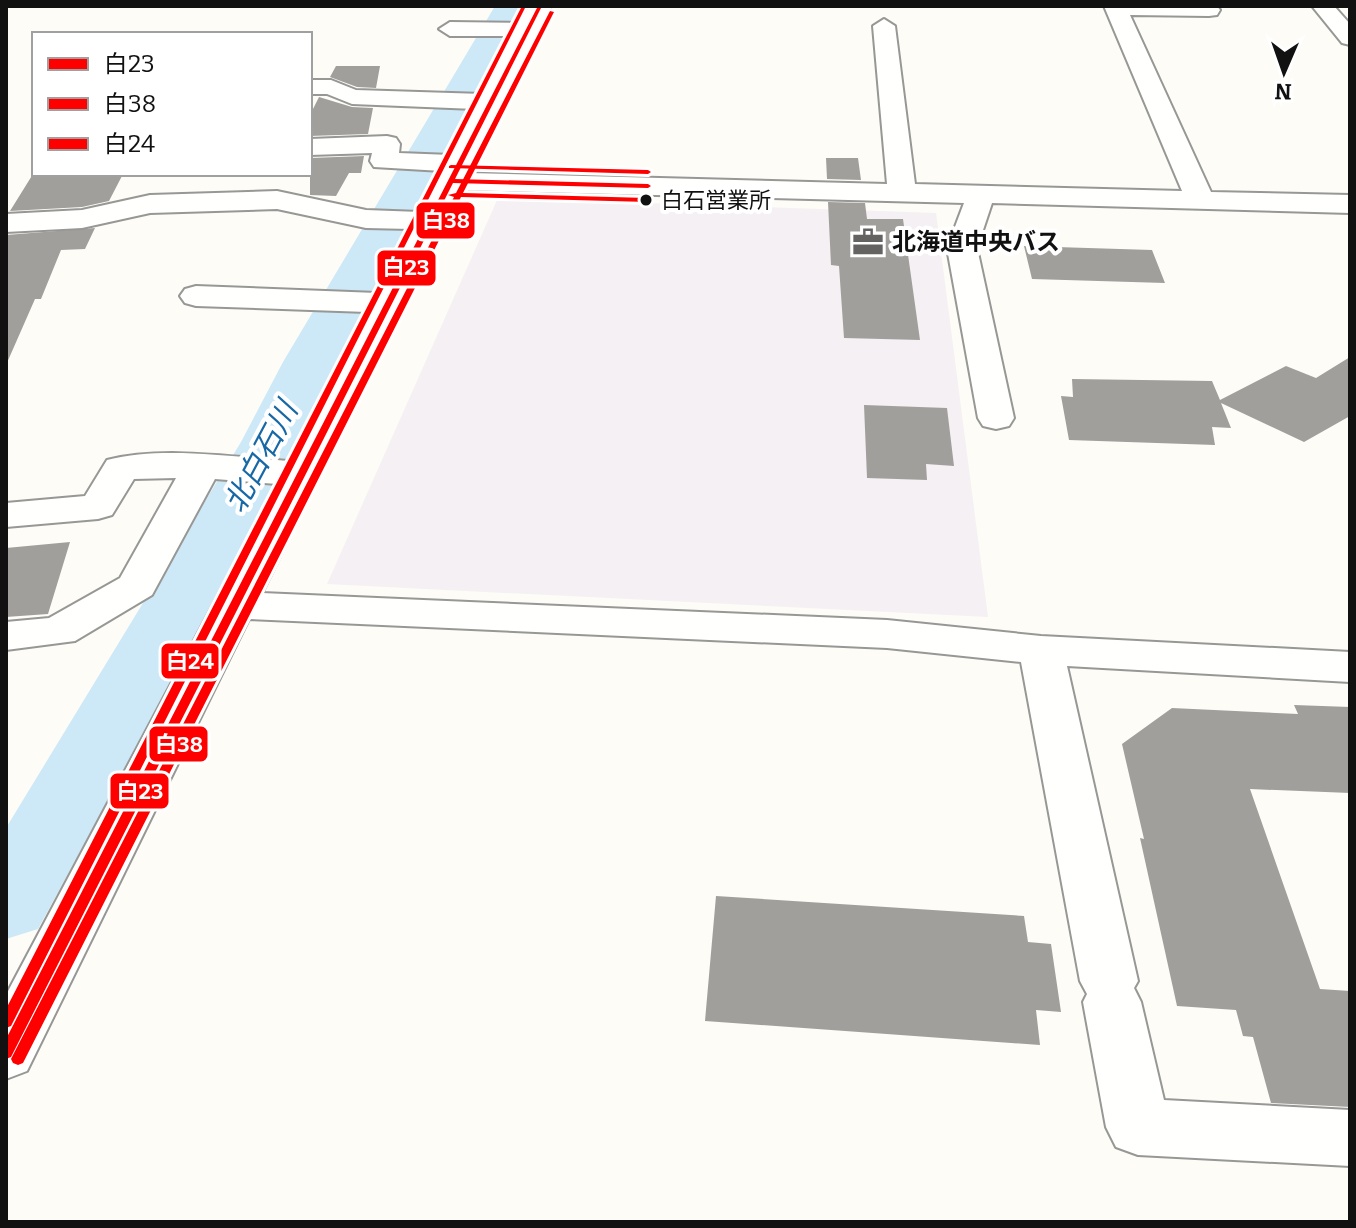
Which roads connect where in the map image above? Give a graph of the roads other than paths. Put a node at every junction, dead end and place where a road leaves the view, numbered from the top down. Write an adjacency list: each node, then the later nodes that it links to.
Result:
1 (540, 6): 7 (street)
2 (1206, 6): 4 (street)
3 (1323, 6): 8 (street)
4 (1115, 7): 15 (street)
5 (884, 26): 13 (street)
6 (450, 29): 7 (street)
7 (520, 30): 10 (street)
8 (1350, 38)
9 (312, 87): 10 (street)
10 (484, 102): 12 (street)
11 (312, 147): 12 (street)
12 (451, 169): 13 (street); 17 (street)
13 (902, 193): 14 (street)
14 (981, 195): 15 (street); 21 (street)
15 (1200, 200): 16 (street)
16 (1350, 204)
17 (422, 220): 18 (street); 20 (street)
18 (6, 223)
19 (196, 296): 20 (street)
20 (379, 302): 23 (street)
21 (996, 418)
22 (212, 468): 23 (street); 24 (street); 26 (street)
23 (291, 473): 25 (street)
24 (6, 515)
25 (232, 605): 27 (street); 29 (street)
26 (6, 636)
27 (1041, 650): 28 (street); 30 (street)
28 (1350, 667)
29 (6, 1053)
30 (1350, 1138)

